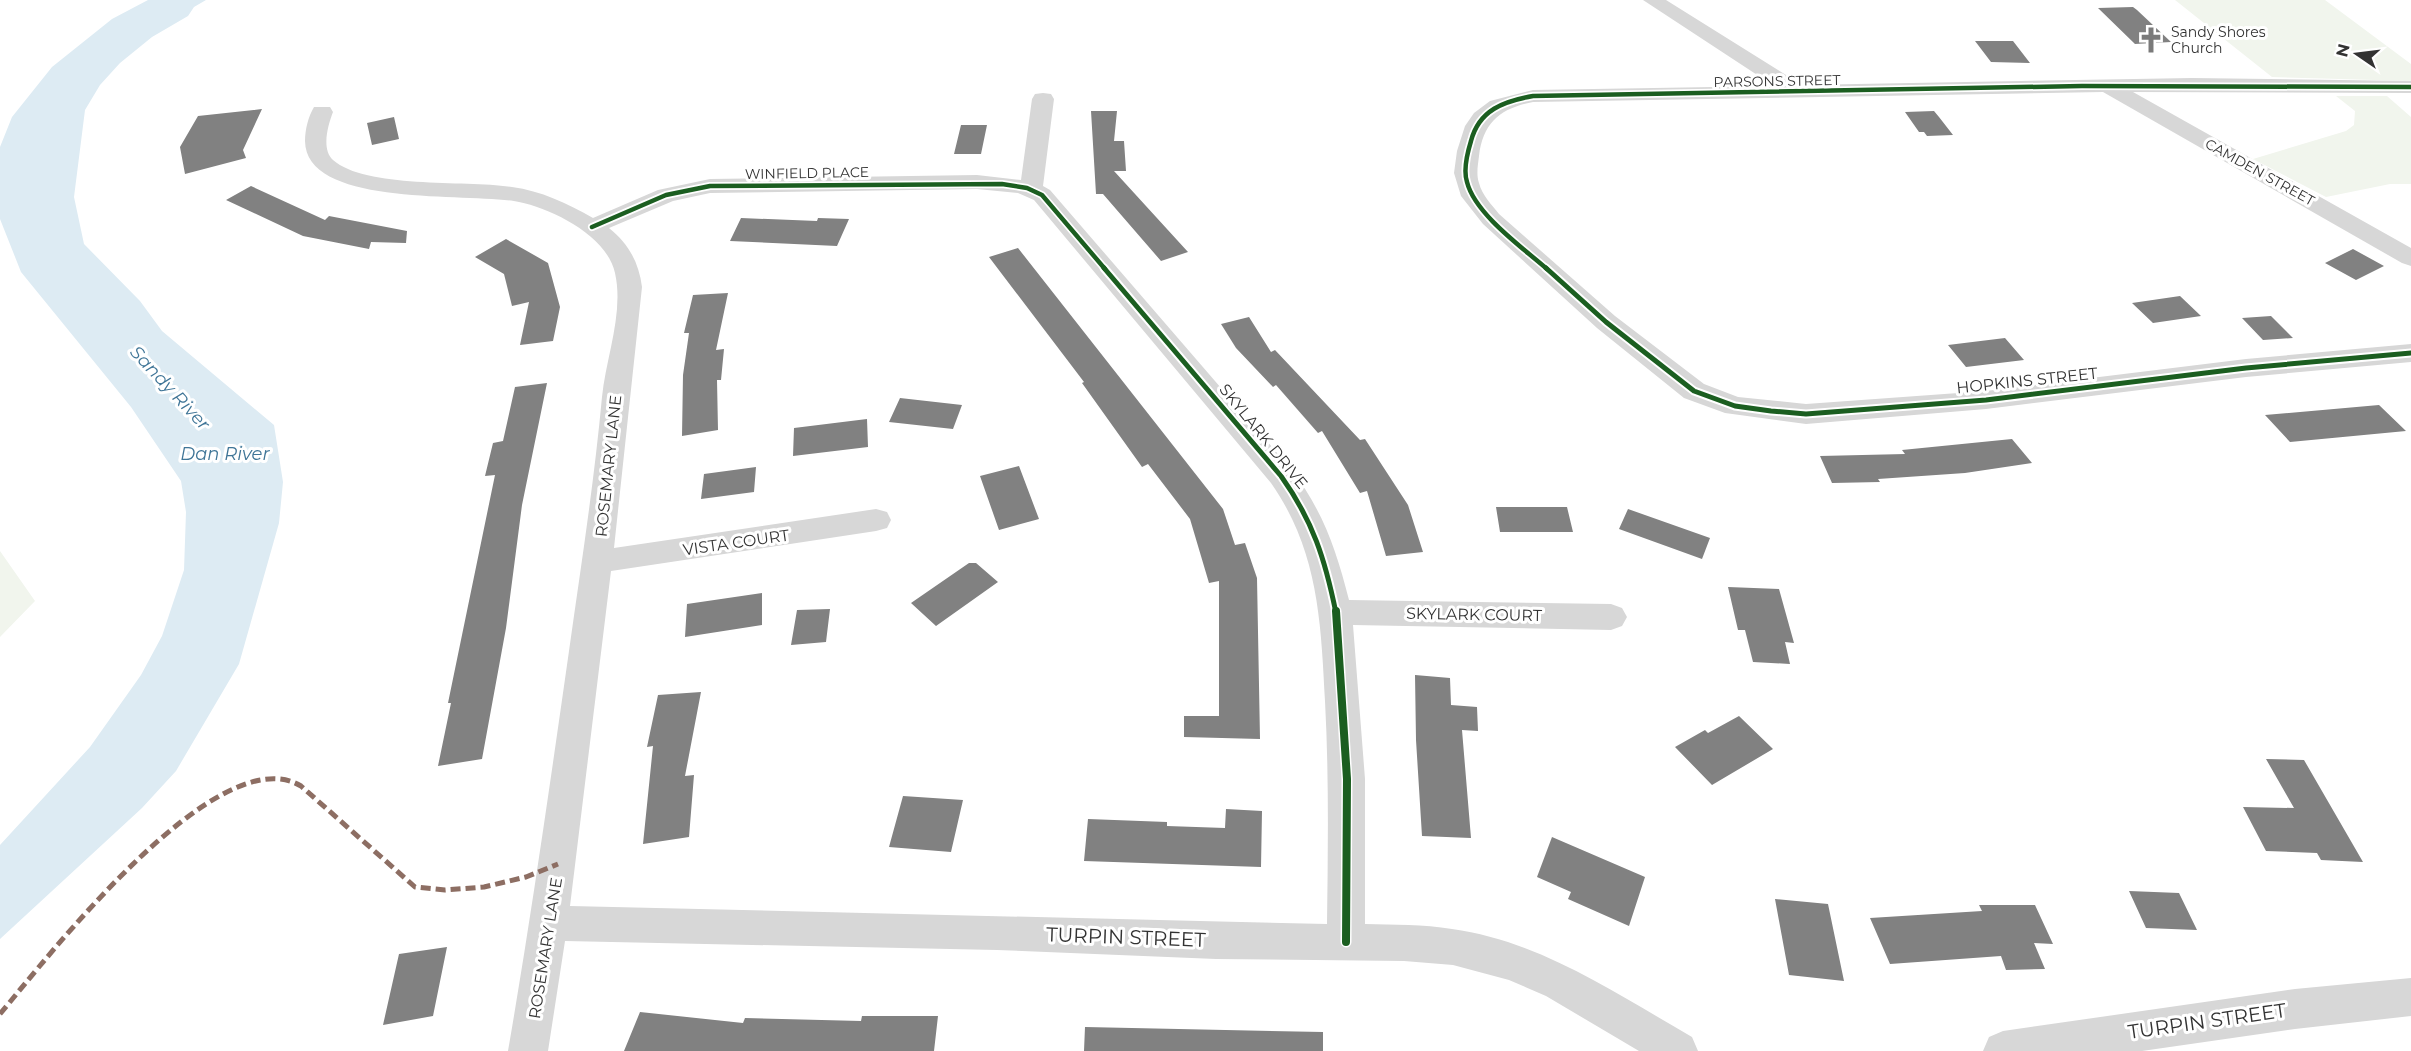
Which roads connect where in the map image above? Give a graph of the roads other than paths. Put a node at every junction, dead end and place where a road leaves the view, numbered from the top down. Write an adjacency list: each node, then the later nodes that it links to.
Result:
1 (1653, 0): 4 (street)
2 (2108, 86): 3 (street, PARSONS STREET); 4 (street, PARSONS STREET); 9 (street, CAMDEN STREET)
3 (2411, 87)
4 (1800, 93): 11 (street, PARSONS STREET)
5 (1043, 99): 7 (street)
6 (322, 112): 8 (street, ROSEMARY LANE)
7 (1031, 188): 8 (street, WINFIELD PLACE); 14 (street, SKYLARK DRIVE)
8 (592, 227): 13 (street, ROSEMARY LANE)
9 (2411, 258)
10 (2411, 353): 11 (street, HOPKINS STREET)
11 (1657, 362)
12 (876, 520): 13 (street, VISTA COURT)
13 (596, 562): 16 (street, ROSEMARY LANE)
14 (1336, 612): 15 (street, SKYLARK COURT); 17 (street, SKYLARK DRIVE)
15 (1611, 617)
16 (550, 923): 17 (street, TURPIN STREET); 19 (street, ROSEMARY LANE)
17 (1346, 942): 20 (street, TURPIN STREET)
18 (2411, 997): 21 (street, TURPIN STREET)
19 (528, 1051)
20 (1678, 1051)
21 (2003, 1051)

